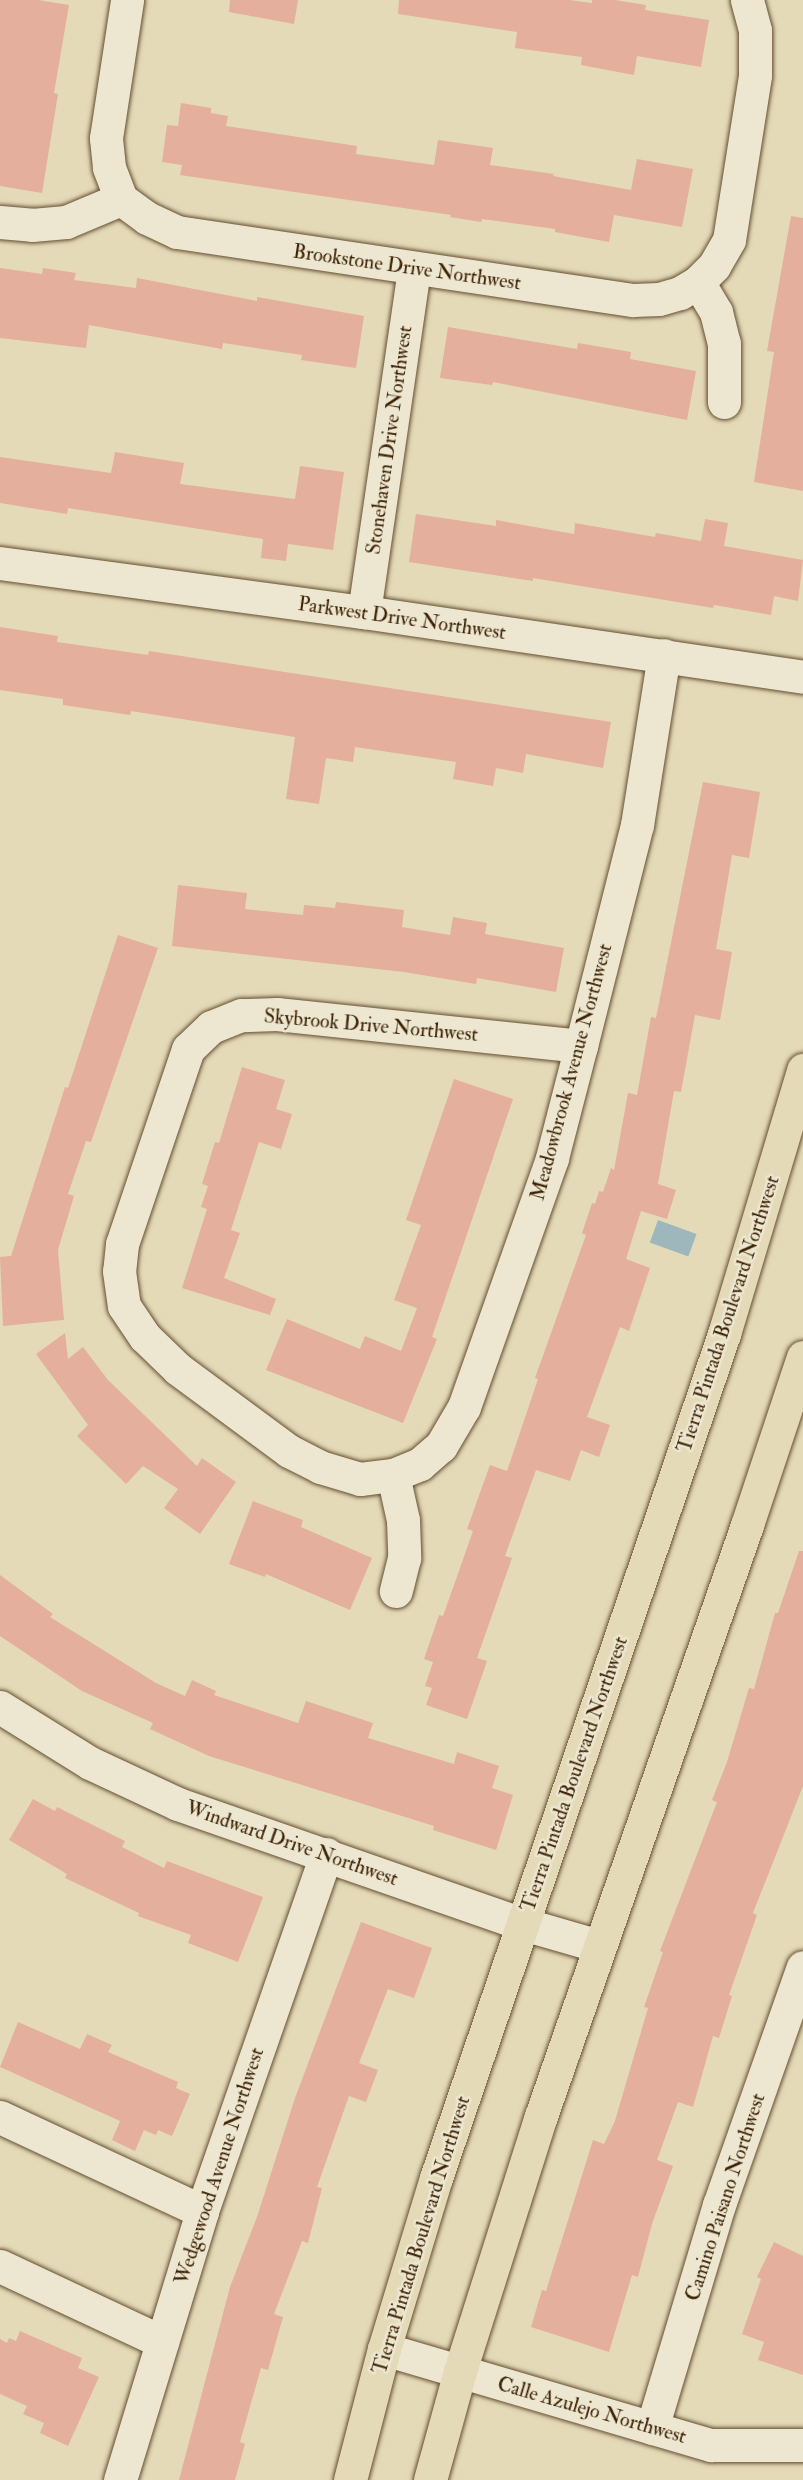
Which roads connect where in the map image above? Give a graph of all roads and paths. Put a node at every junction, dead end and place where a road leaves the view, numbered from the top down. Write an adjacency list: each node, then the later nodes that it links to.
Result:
1 (126, 0): 3 (street)
2 (751, 15): 6 (street)
3 (121, 199): 4 (street); 5 (street, Brookstone Drive Northwest)
4 (0, 222)
5 (414, 269): 6 (street, Brookstone Drive Northwest); 9 (street, Stonehaven Drive Northwest)
6 (698, 282): 7 (street)
7 (724, 402)
8 (0, 563): 9 (street, Parkwest Drive Northwest)
9 (364, 612): 10 (street, Parkwest Drive Northwest)
10 (664, 655): 11 (street, Parkwest Drive Northwest); 12 (street, Meadowbrook Avenue Northwest)
11 (803, 677)
12 (581, 1046): 14 (street, Skybrook Drive Northwest); 16 (street, Meadowbrook Avenue Northwest)
13 (803, 1070): 20 (main road, Tierra Pintada Boulevard Northwest)
14 (124, 1306): 16 (street, Meadowbrook Avenue Northwest)
15 (803, 1357): 21 (main road)
16 (393, 1475): 17 (street)
17 (396, 1591)
18 (0, 1707): 19 (street, Windward Drive Northwest)
19 (326, 1854): 20 (street, Windward Drive Northwest); 24 (street, Wedgewood Avenue Northwest)
20 (524, 1924): 21 (street, Windward Drive Northwest); 27 (main road, Tierra Pintada Boulevard Northwest)
21 (599, 1946): 28 (main road)
22 (803, 1967): 29 (street, Camino Paisano Northwest)
23 (0, 2117): 24 (street)
24 (202, 2211): 26 (street, Wedgewood Avenue Northwest)
25 (0, 2266): 26 (street)
26 (162, 2342): 31 (street, Wedgewood Avenue Northwest)
27 (384, 2349): 28 (street, Calle Azulejo Northwest); 32 (main road, Tierra Pintada Boulevard Northwest)
28 (460, 2371): 29 (street, Calle Azulejo Northwest); 33 (main road)
29 (652, 2428): 30 (street, Calle Azulejo Northwest)
30 (803, 2445)
31 (120, 2480)
32 (350, 2480)
33 (430, 2480)

